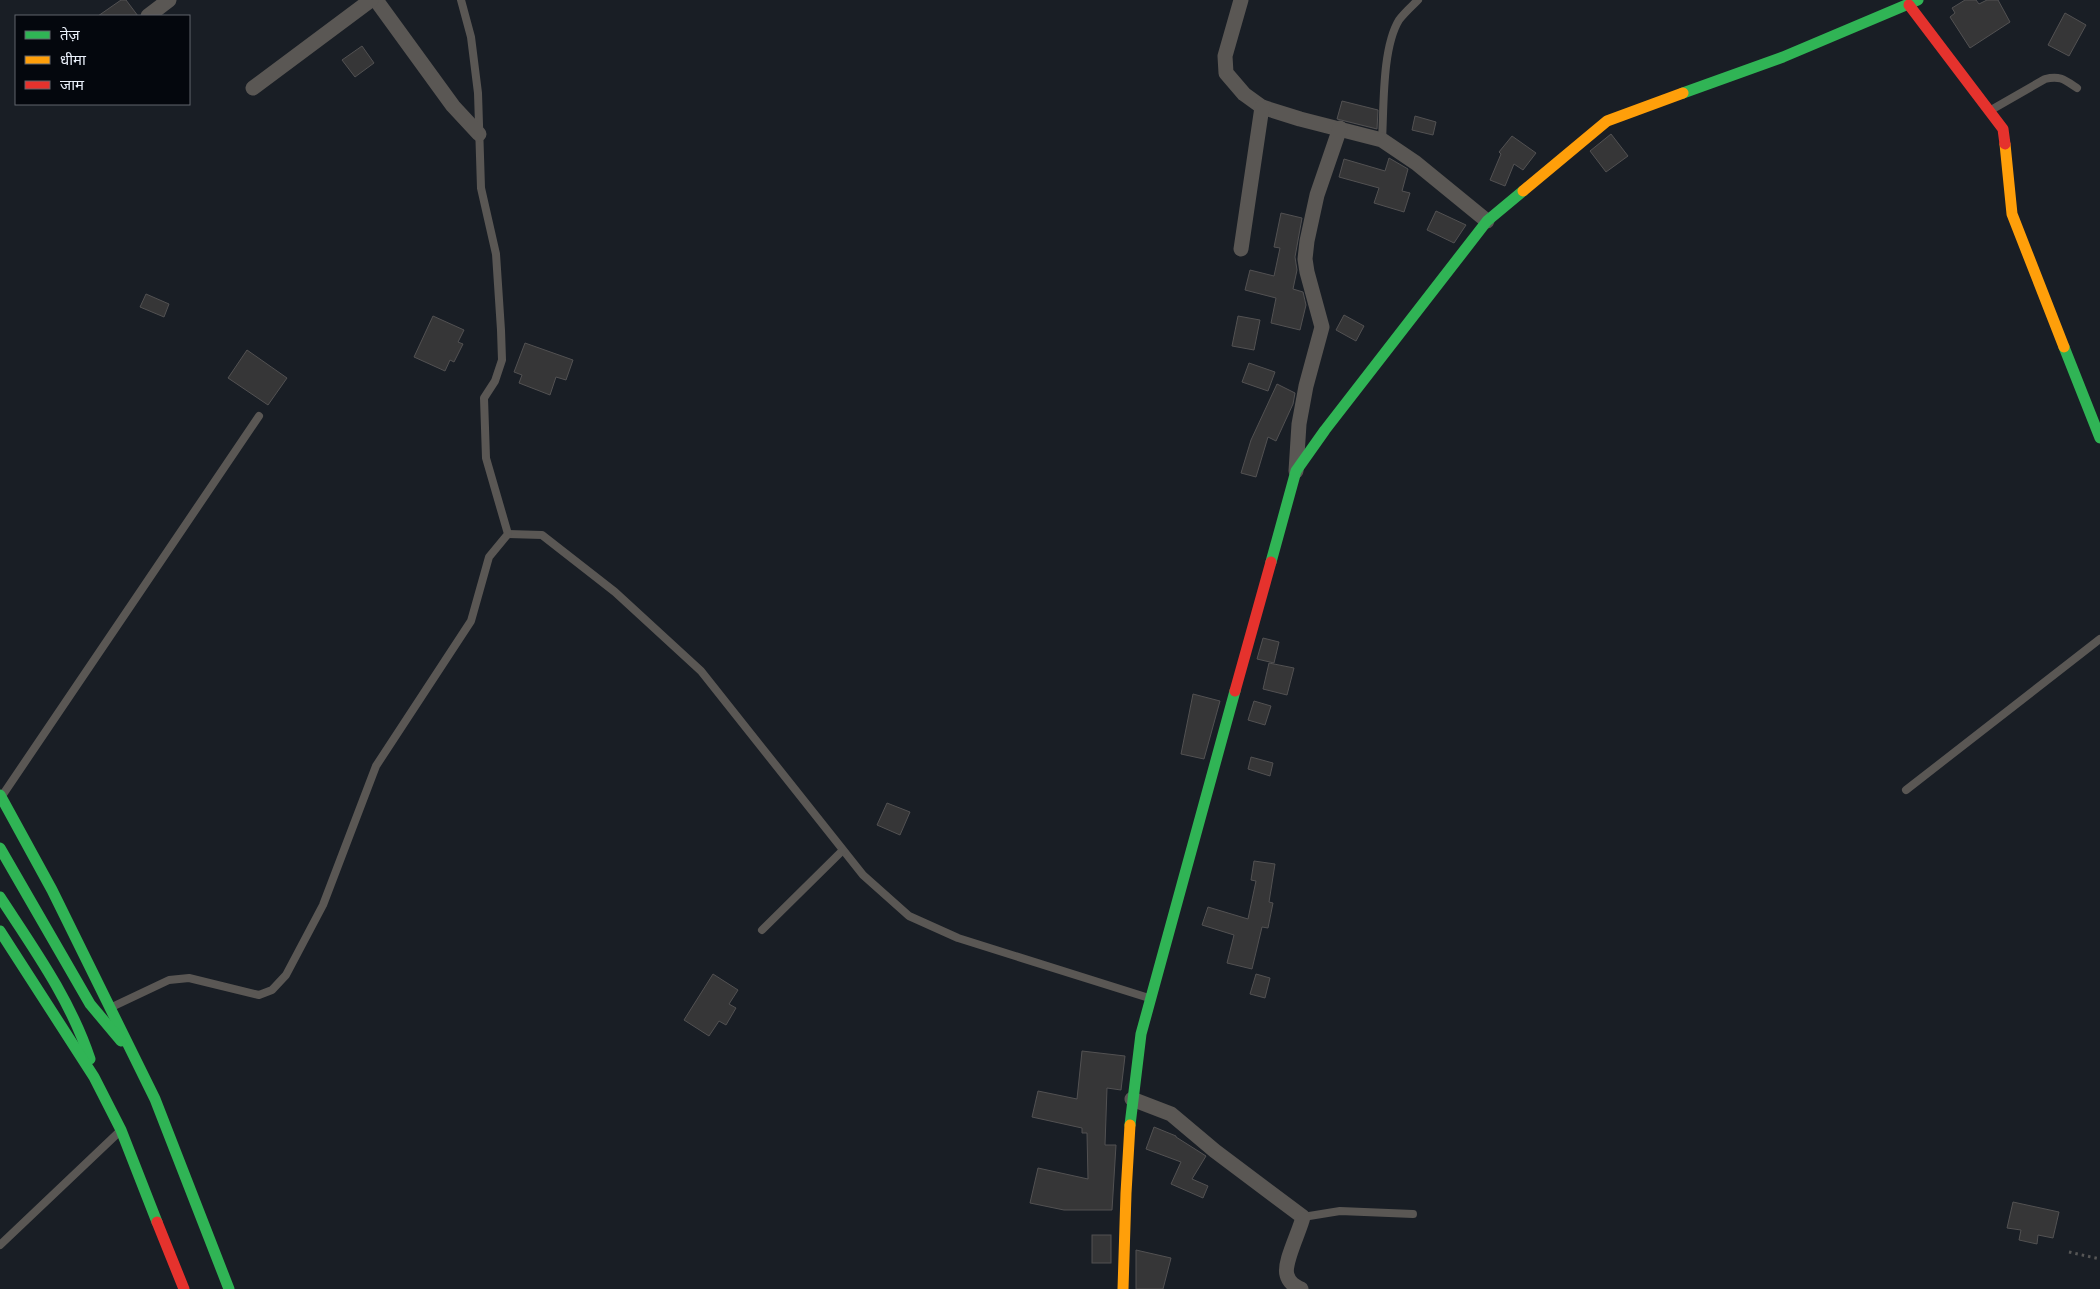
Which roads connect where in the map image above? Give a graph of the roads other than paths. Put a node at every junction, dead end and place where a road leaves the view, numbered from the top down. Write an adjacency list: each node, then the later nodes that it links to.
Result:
1 (169, 0): 8 (street)
2 (371, 0): 9 (street)
3 (376, 0): 14 (street)
4 (461, 0): 14 (lane)
5 (1241, 0): 11 (street)
6 (1418, 0): 15 (lane)
7 (1914, 2): 12 (main road); 16 (main road)
8 (149, 15)
9 (253, 88)
10 (2077, 88): 12 (lane)
11 (1262, 107): 13 (street); 17 (street)
12 (1989, 111): 19 (main road)
13 (1340, 128): 15 (street); 20 (street)
14 (480, 134): 21 (lane)
15 (1382, 140): 16 (street)
16 (1487, 221): 20 (main road)
17 (1241, 249)
18 (259, 416): 24 (lane)
19 (2100, 438)
20 (1296, 471): 30 (main road)
21 (508, 534): 26 (lane); 31 (lane)
22 (2100, 639): 23 (lane)
23 (1906, 790)
24 (1, 796): 31 (main road)
25 (0, 848): 32 (main road)
26 (842, 851): 28 (lane); 30 (lane)
27 (0, 897): 33 (main road)
28 (762, 930)
29 (0, 932): 33 (main road)
30 (1149, 998): 34 (main road)
31 (111, 1008): 32 (main road)
32 (135, 1057): 40 (main road)
33 (94, 1078): 35 (main road)
34 (1132, 1099): 37 (street); 41 (main road)
35 (121, 1130): 38 (lane); 39 (main road)
36 (1413, 1214): 37 (lane)
37 (1303, 1217): 42 (street)
38 (0, 1245)
39 (184, 1289)
40 (229, 1289)
41 (1122, 1289)
42 (1301, 1289)

